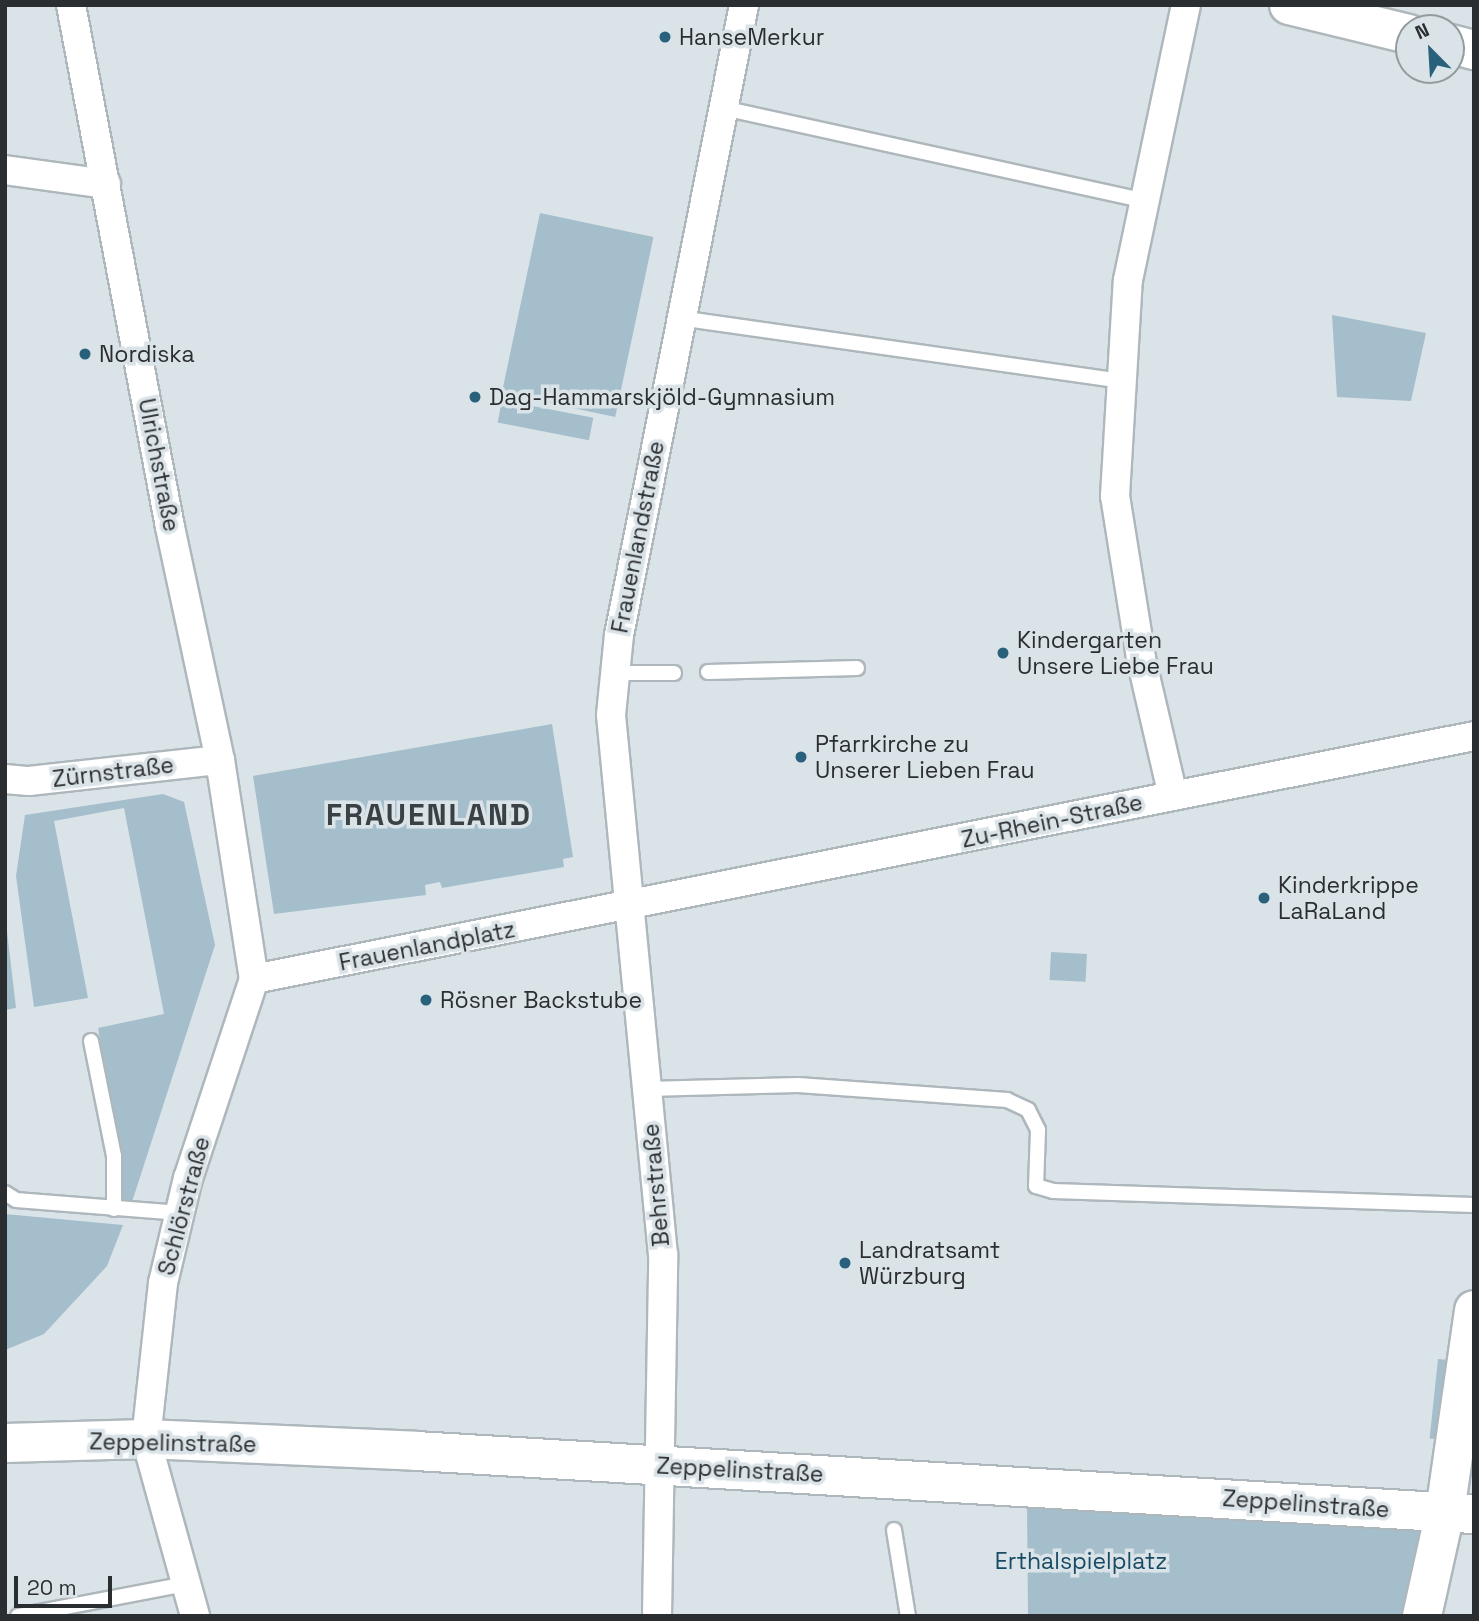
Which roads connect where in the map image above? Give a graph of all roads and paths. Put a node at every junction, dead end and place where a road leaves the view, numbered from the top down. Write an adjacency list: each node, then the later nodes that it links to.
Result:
1 (71, 5): 8 (street, Ulrichstraße)
2 (744, 5): 6 (street, Frauenlandstraße)
3 (1186, 5): 9 (street)
4 (1289, 5): 5 (street)
5 (1395, 31)
6 (723, 108): 9 (lane); 10 (street, Frauenlandstraße)
7 (5, 170): 8 (street)
8 (106, 184): 17 (street, Ulrichstraße)
9 (1141, 200): 11 (street)
10 (679, 318): 11 (lane); 14 (street, Frauenlandstraße)
11 (1120, 381): 19 (street)
12 (857, 668): 13 (lane)
13 (708, 672)
14 (614, 673): 15 (lane); 20 (street, Frauenlandstraße)
15 (674, 673)
16 (1474, 736): 19 (street, Zu-Rhein-Straße)
17 (220, 760): 18 (street, Zürnstraße); 21 (street)
18 (5, 779)
19 (1173, 796): 20 (street, Zu-Rhein-Straße)
20 (630, 905): 21 (street, Frauenlandplatz); 23 (street, Behrstraße)
21 (254, 979): 27 (street, Schlörstraße)
22 (91, 1041): 26 (lane)
23 (647, 1089): 25 (lane); 31 (street, Behrstraße)
24 (5, 1194): 26 (lane)
25 (1474, 1205)
26 (114, 1209): 27 (lane)
27 (180, 1213): 29 (street, Schlörstraße)
28 (1474, 1310): 32 (street)
29 (146, 1439): 30 (street, Zeppelinstraße); 31 (street, Zeppelinstraße); 34 (street)
30 (5, 1443)
31 (660, 1466): 32 (street, Zeppelinstraße); 37 (street, Behrstraße)
32 (1459, 1513): 39 (street)
33 (894, 1530): 38 (lane)
34 (186, 1584): 35 (lane); 36 (street)
35 (18, 1616)
36 (195, 1616)
37 (657, 1616)
38 (908, 1616)
39 (1422, 1616)

